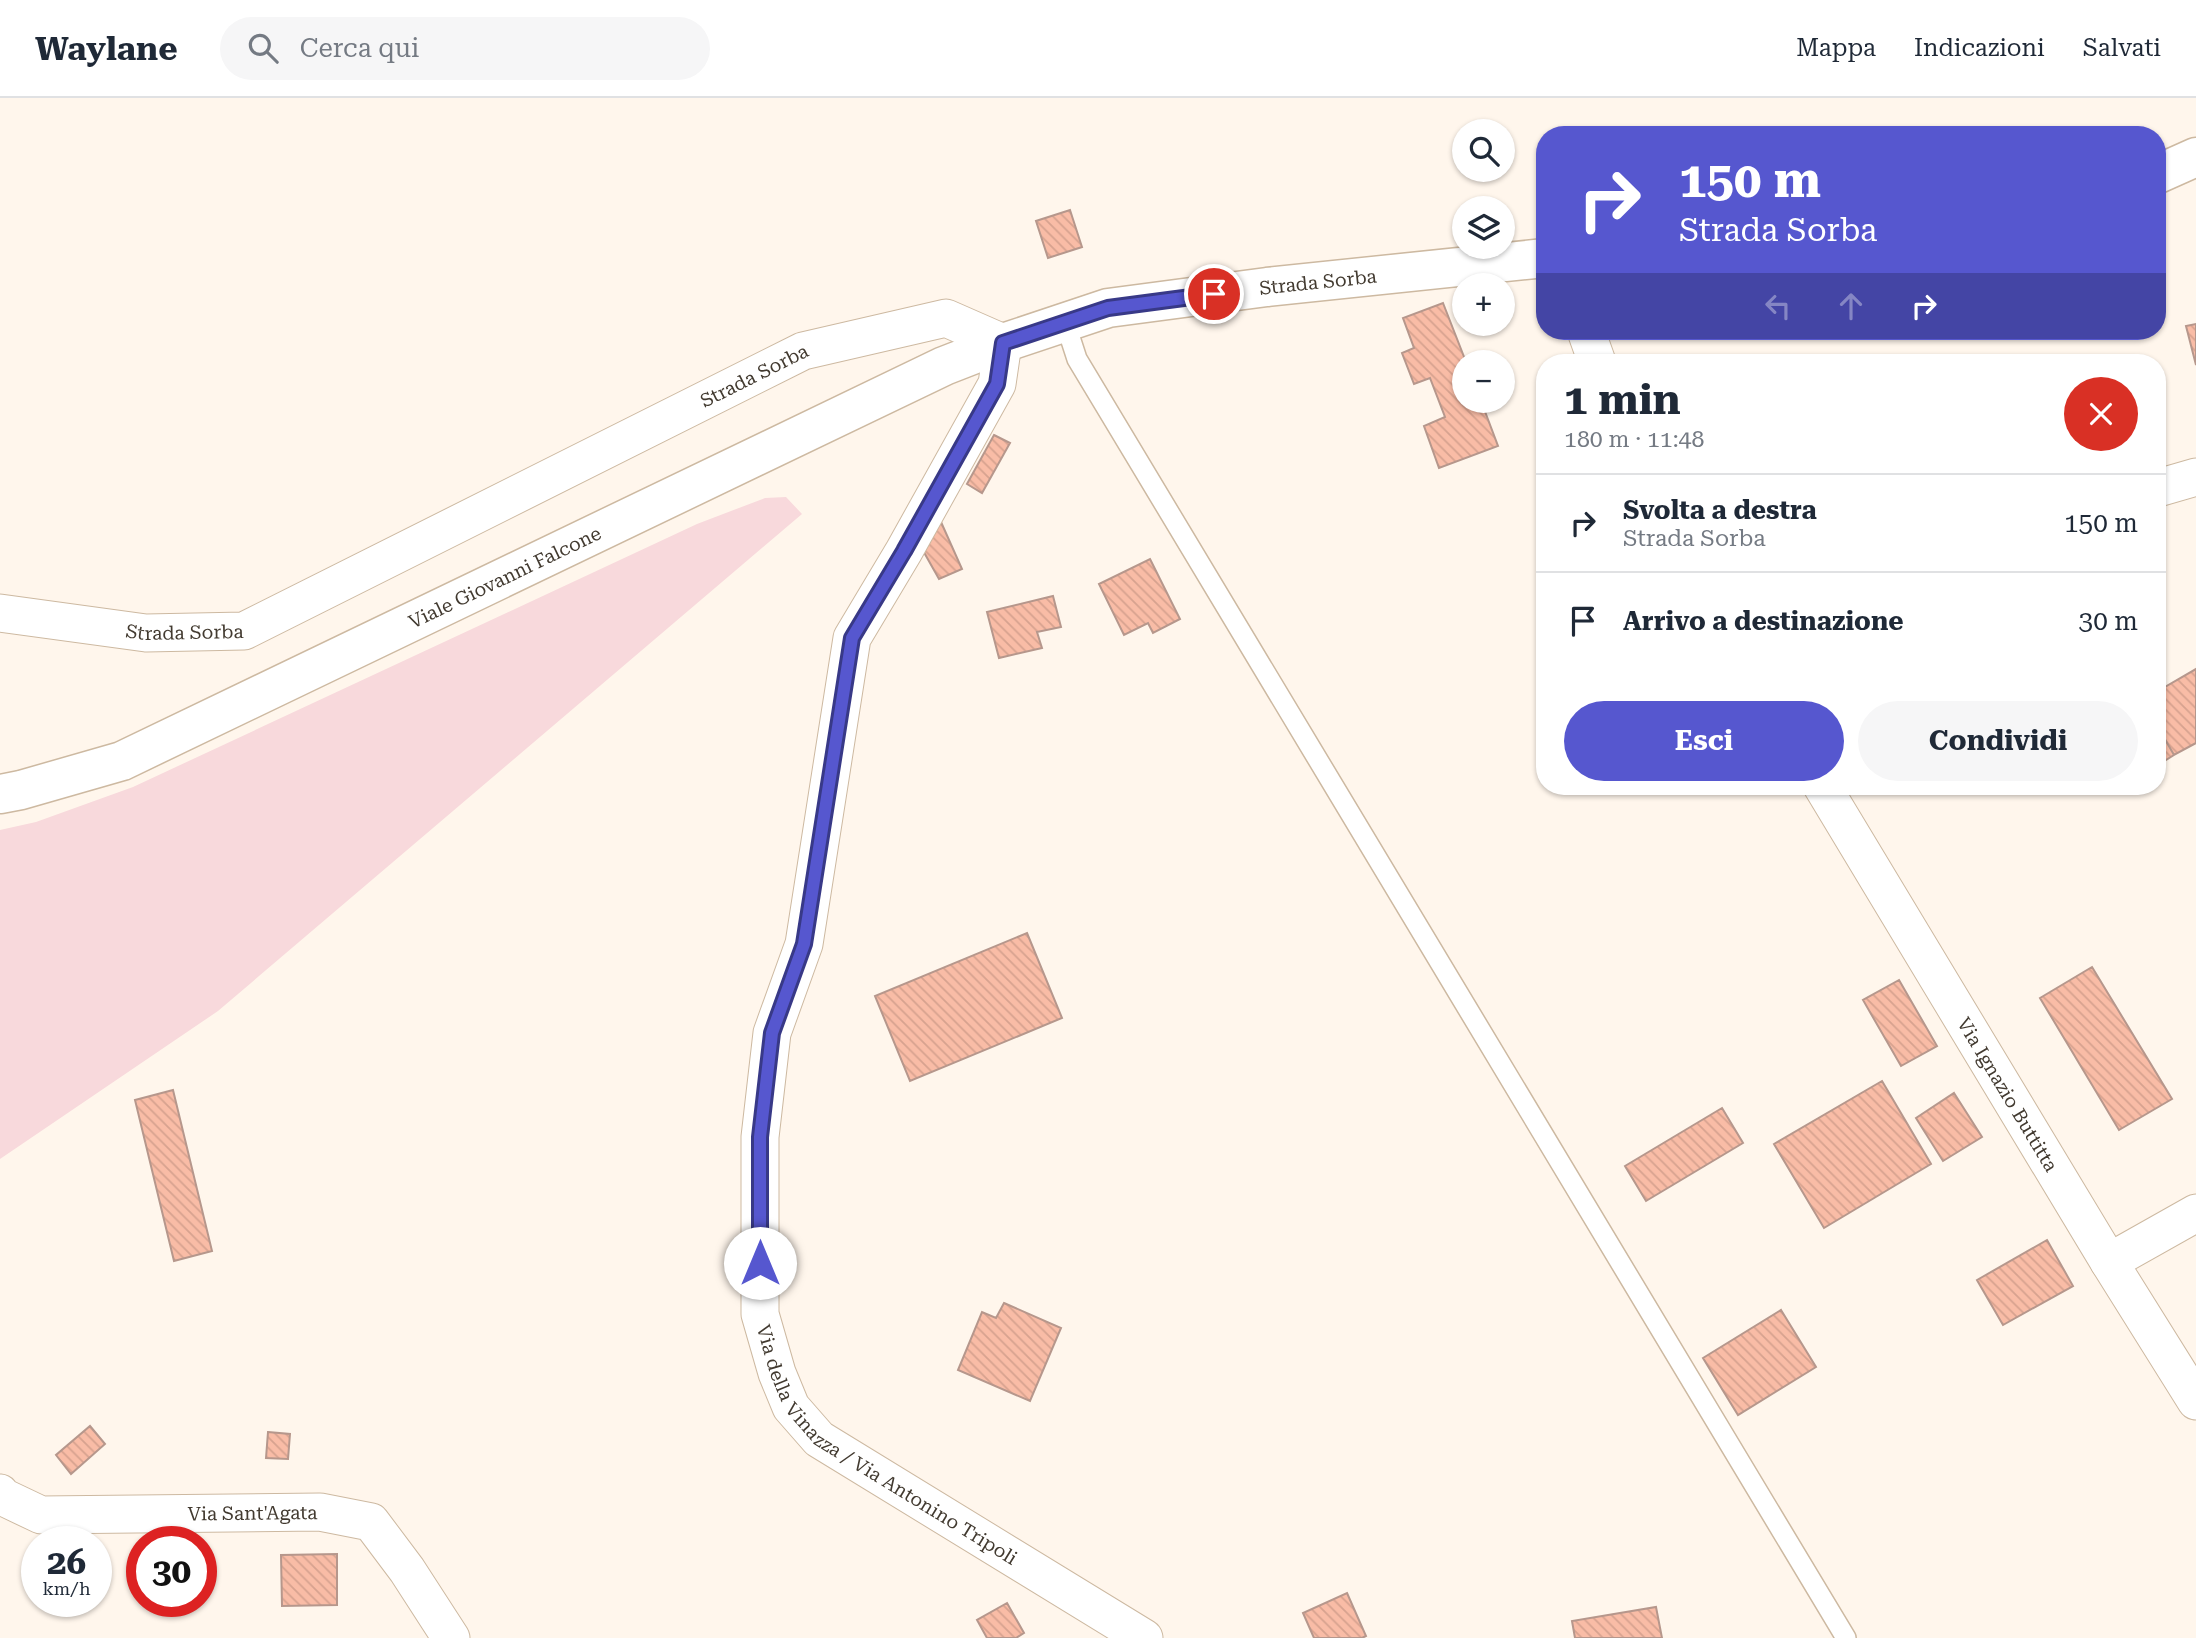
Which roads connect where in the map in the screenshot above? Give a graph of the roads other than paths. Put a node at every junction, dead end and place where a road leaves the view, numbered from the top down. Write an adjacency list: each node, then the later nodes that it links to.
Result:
1 (2196, 157): 2 (street)
2 (2166, 170)
3 (1536, 259): 4 (street, Strada Sorba)
4 (1065, 322): 5 (street, Strada Sorba); 17 (lane)
5 (1003, 343): 8 (street, Strada Sorba); 9 (street, Viale Giovanni Falcone); 16 (street, Via della Vinazza / Via Antonino Tripoli)
6 (2196, 477): 7 (street)
7 (2166, 486)
8 (0, 613)
9 (0, 794)
10 (1827, 795): 12 (street, Via Ignazio Buttitta)
11 (2196, 1213): 12 (street)
12 (2109, 1262): 13 (street, Via Ignazio Buttitta)
13 (2196, 1401)
14 (0, 1493): 15 (street, Via Sant'Agata)
15 (451, 1638)
16 (1144, 1638)
17 (1846, 1638)

